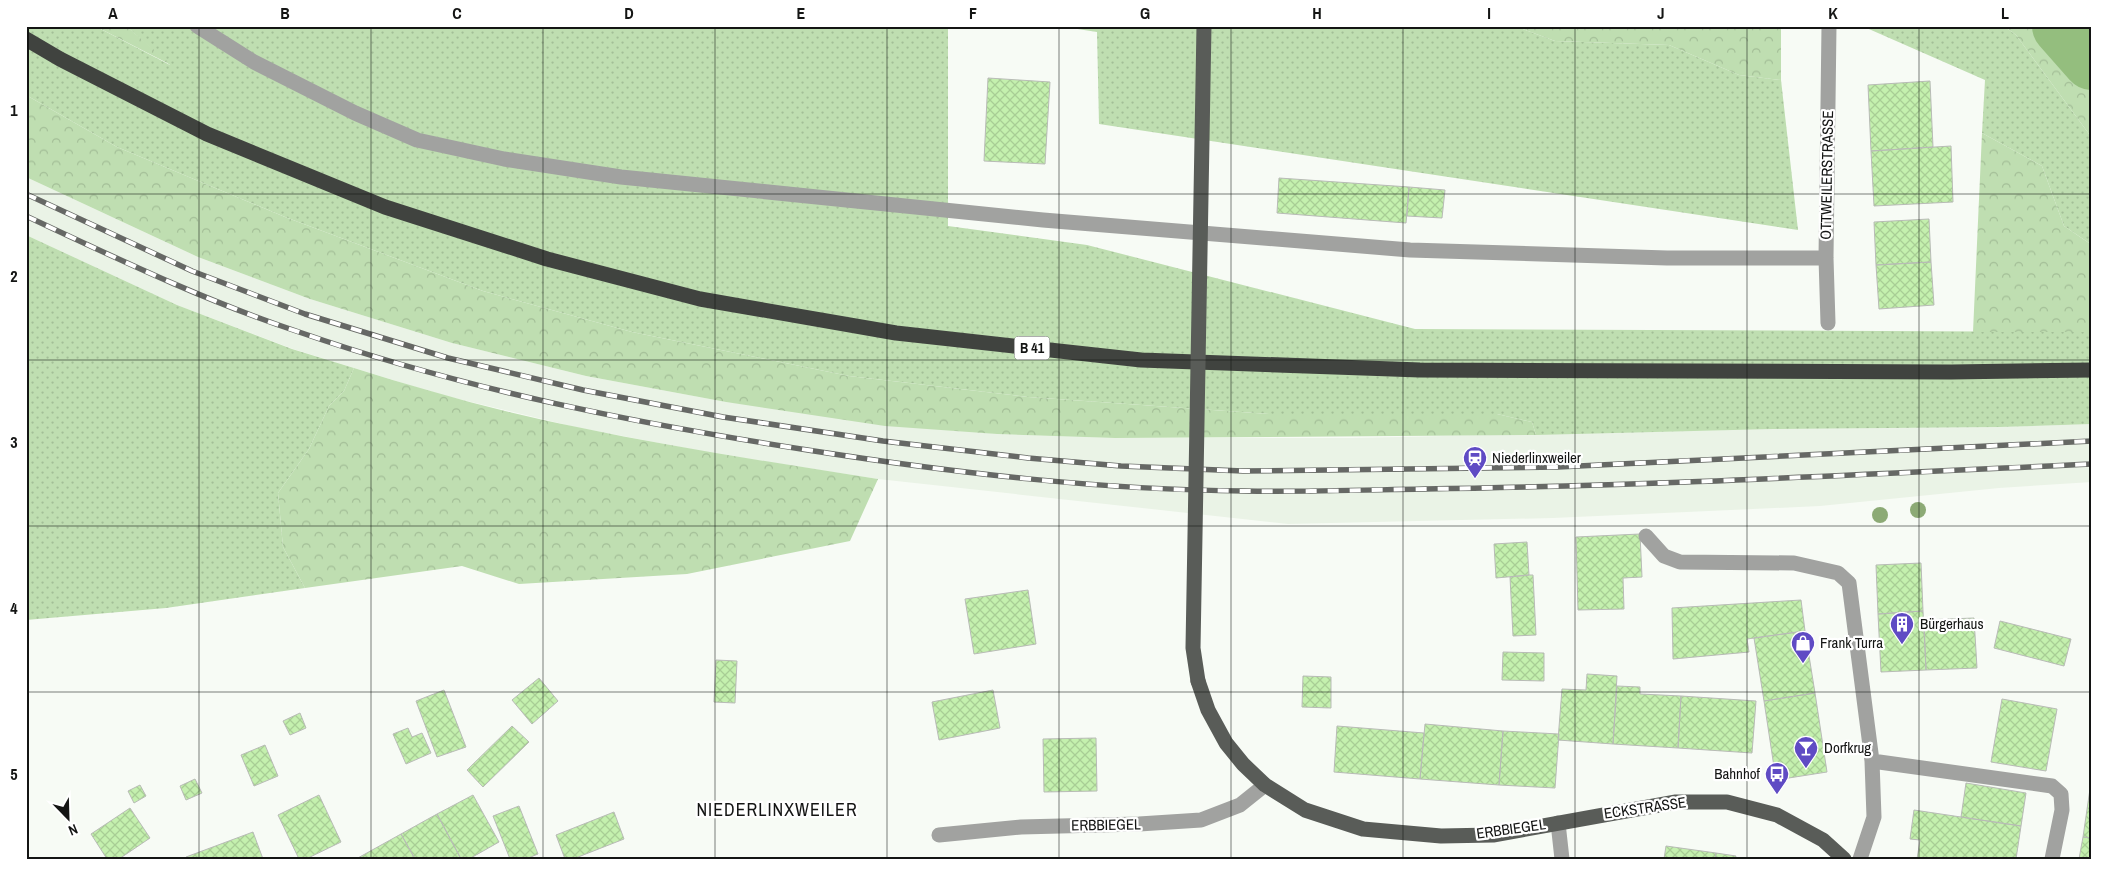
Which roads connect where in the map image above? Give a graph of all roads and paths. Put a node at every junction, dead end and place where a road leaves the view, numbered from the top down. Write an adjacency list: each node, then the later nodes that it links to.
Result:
1 (197, 26): 5 (street)
2 (1204, 26): 10 (main road, ERBBIEGEL, bridge)
3 (1829, 26): 5 (street, OTTWEILERSTRASSE)
4 (26, 39): 7 (highway, B 41)
5 (1826, 258): 6 (street, OTTWEILERSTRASSE)
6 (1828, 323)
7 (2092, 370)
8 (1646, 536): 9 (street)
9 (1872, 761): 15 (street); 16 (street)
10 (1265, 786): 11 (main road, ERBBIEGEL); 12 (street, ERBBIEGEL)
11 (1558, 822): 13 (street); 14 (main road, ECKSTRASSE)
12 (939, 835)
13 (1562, 859)
14 (1844, 859)
15 (1860, 859)
16 (2052, 859)

